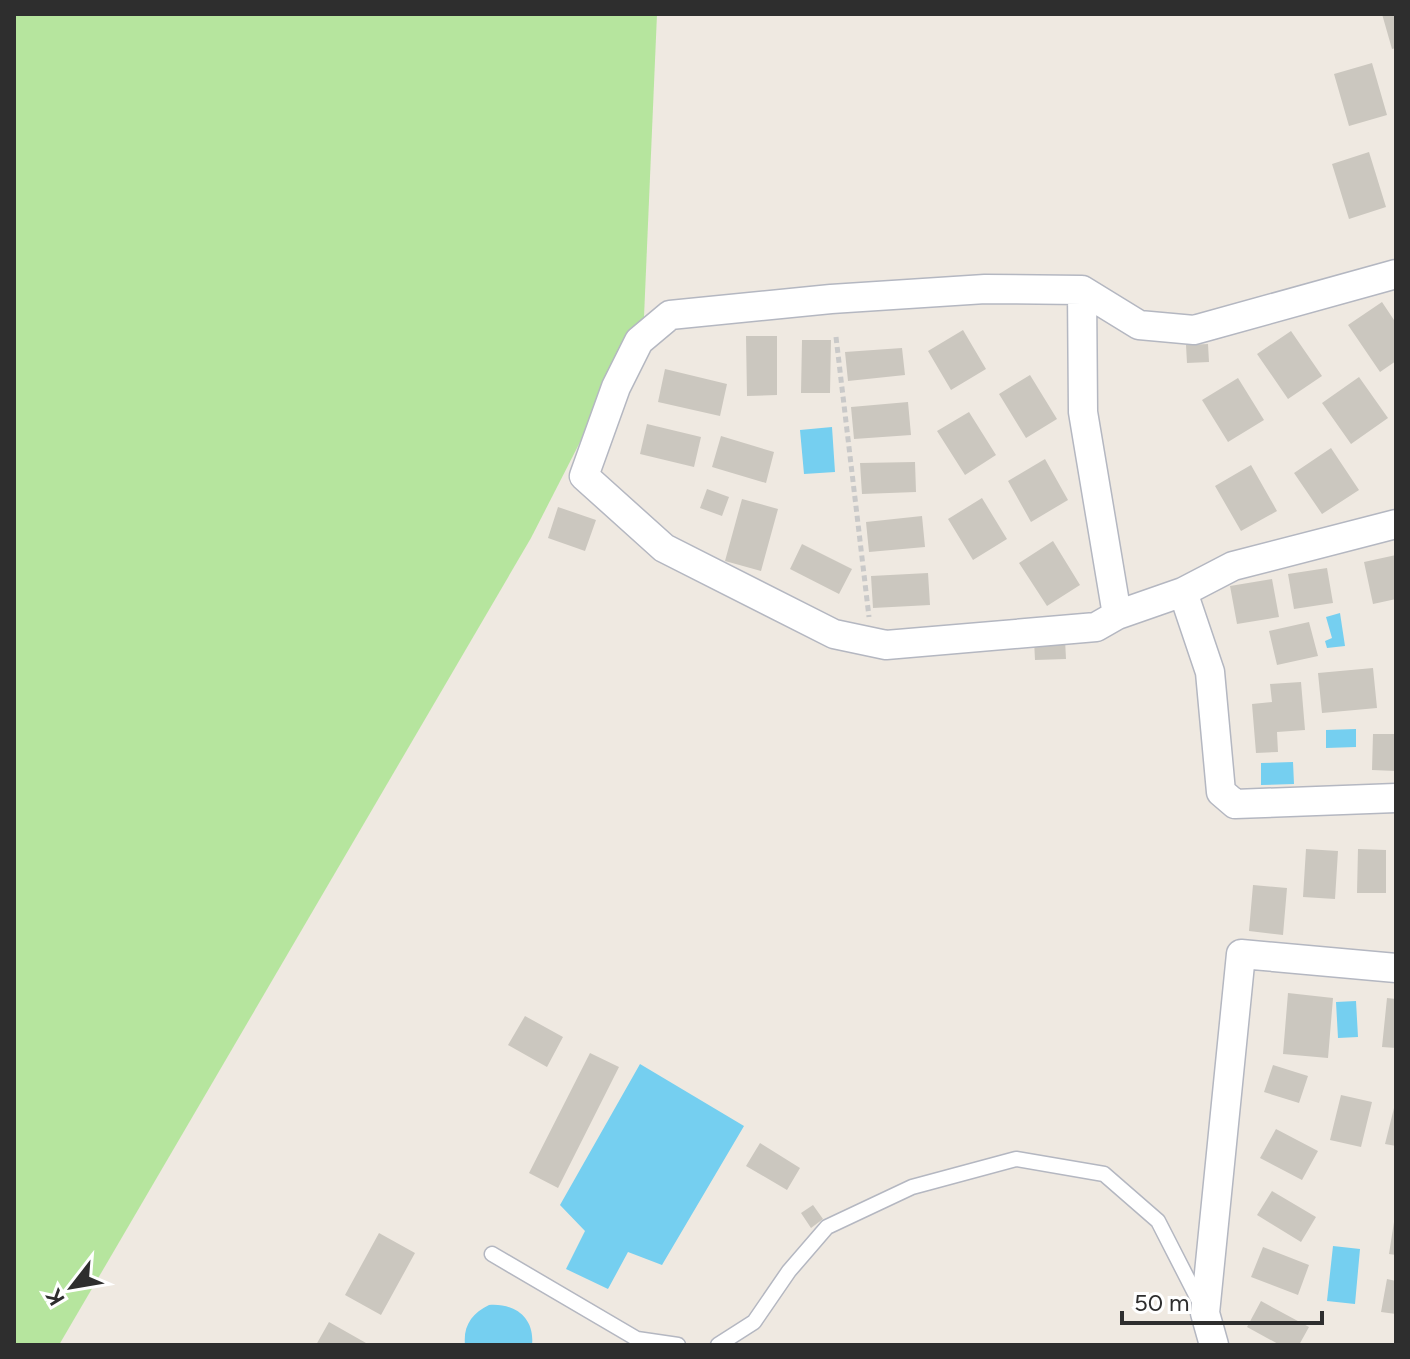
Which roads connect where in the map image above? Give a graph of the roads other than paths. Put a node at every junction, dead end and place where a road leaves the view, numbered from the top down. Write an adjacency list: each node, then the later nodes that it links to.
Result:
1 (1396, 274): 2 (street)
2 (1082, 290): 5 (street); 5 (street)
3 (1396, 524): 4 (street)
4 (1183, 592): 5 (street); 6 (street)
5 (1117, 615)
6 (1396, 798)
7 (1396, 968): 9 (street)
8 (492, 1254): 10 (lane)
9 (1205, 1313): 11 (lane); 12 (street)
10 (678, 1345)
11 (718, 1345)
12 (1214, 1345)

